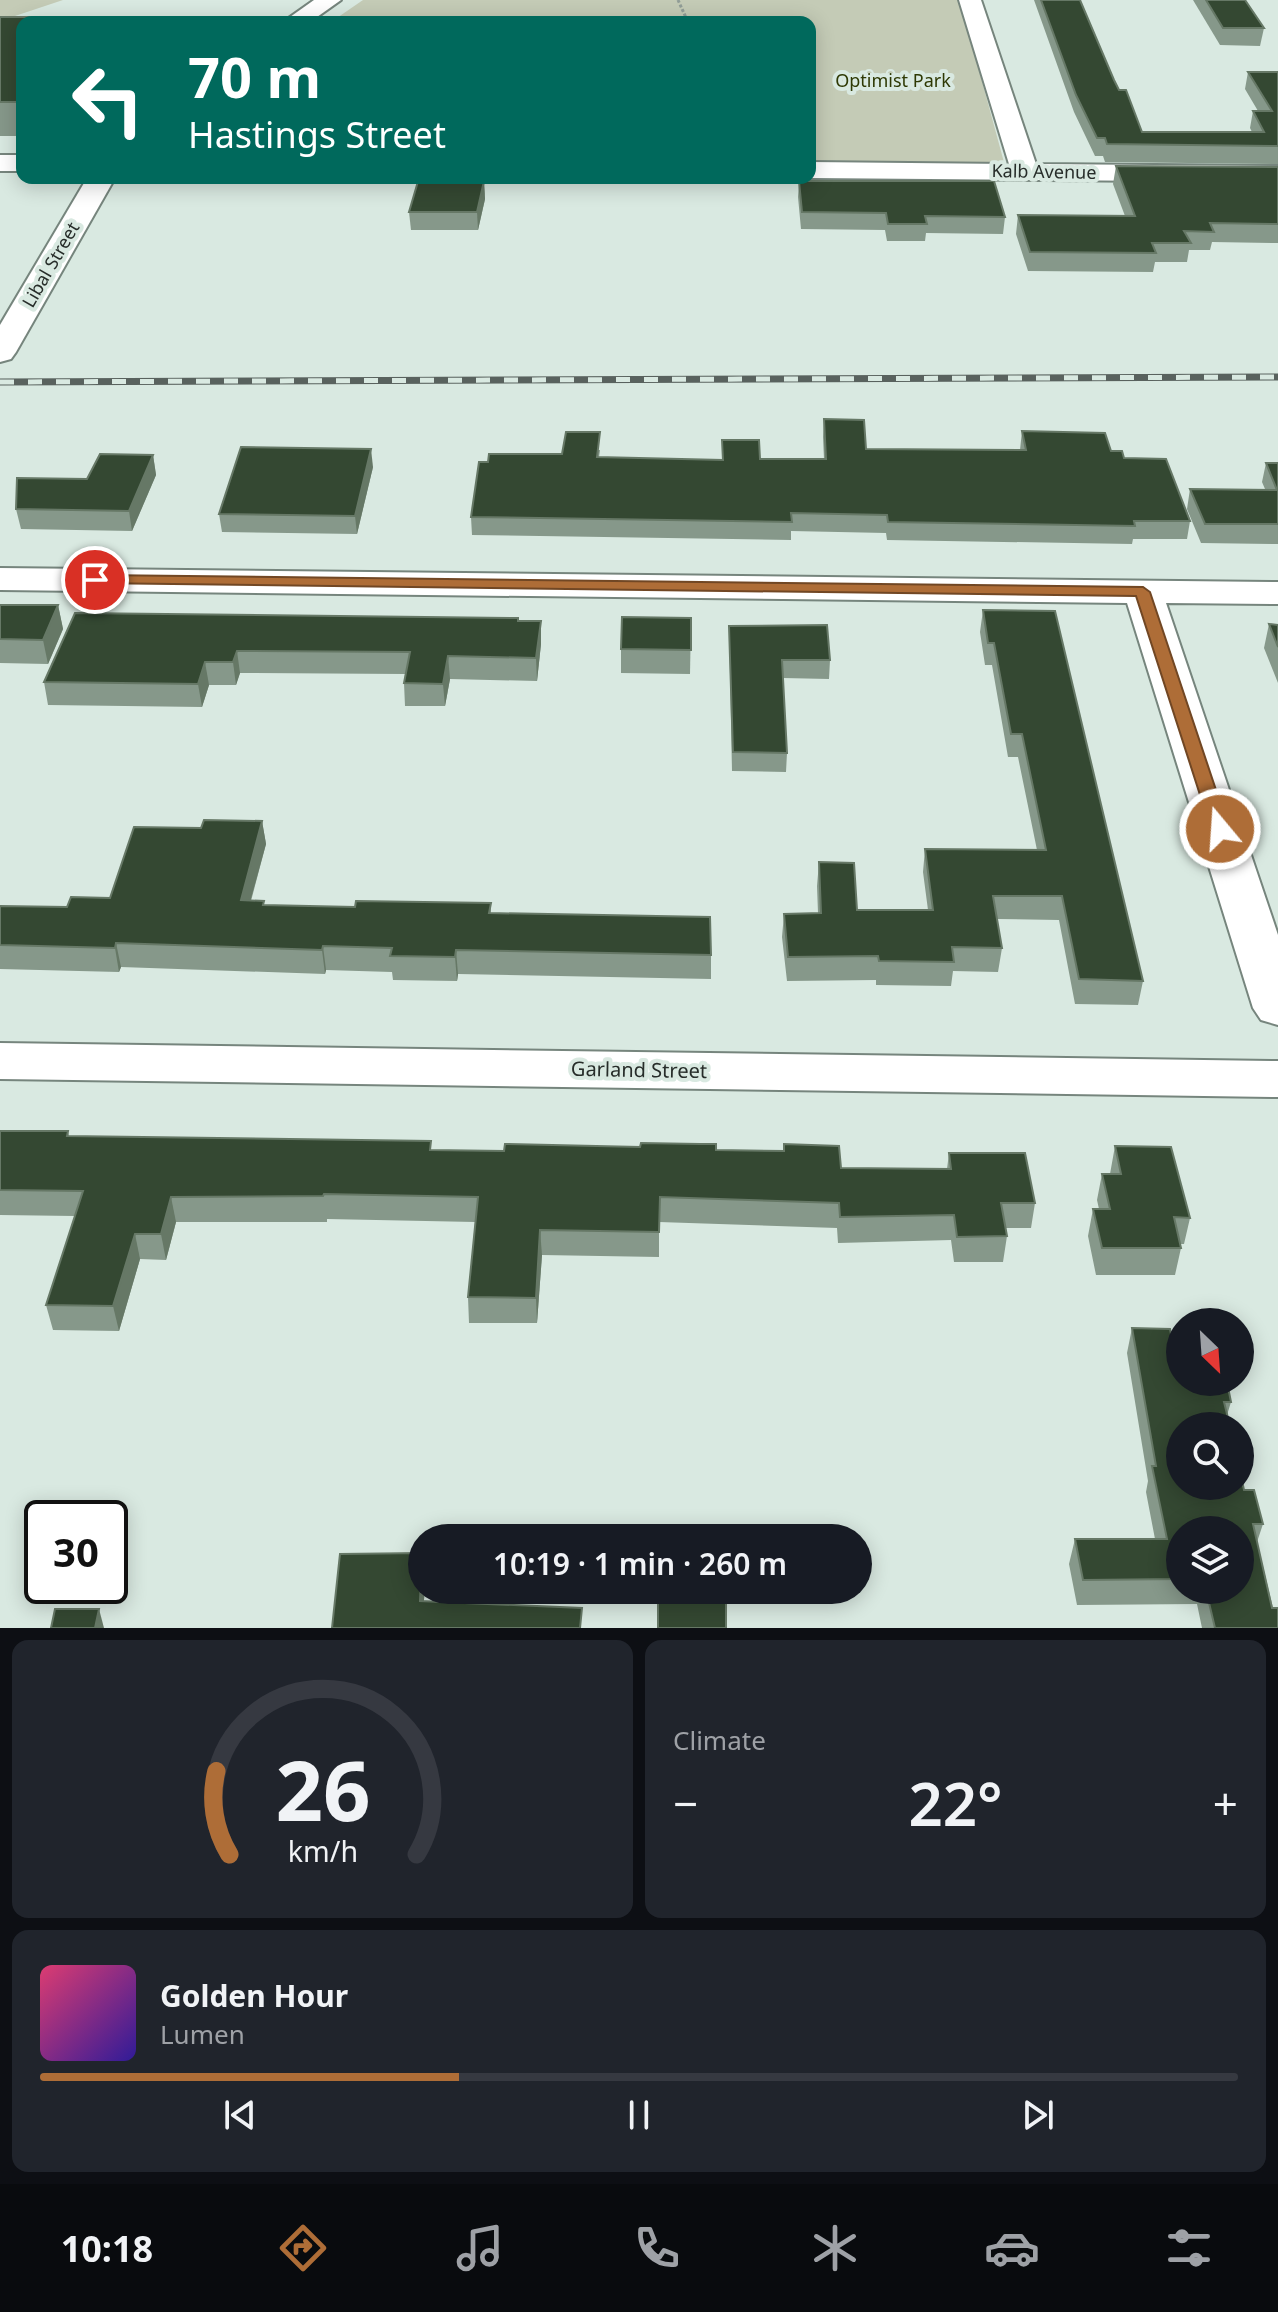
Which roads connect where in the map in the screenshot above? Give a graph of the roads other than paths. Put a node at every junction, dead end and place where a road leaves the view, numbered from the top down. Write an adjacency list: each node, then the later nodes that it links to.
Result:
1 (330, 0): 3 (street)
2 (970, 0): 5 (street)
3 (304, 16)
4 (816, 170): 5 (street, Kalb Avenue)
5 (1025, 171): 6 (street, Kalb Avenue)
6 (1278, 174)
7 (98, 184): 8 (street, Libal Street)
8 (0, 352)
9 (0, 579): 10 (street)
10 (1143, 592): 11 (street); 12 (street)
11 (1278, 593)
12 (1278, 1008)
13 (0, 1061): 14 (street, Garland Street)
14 (1278, 1079)

